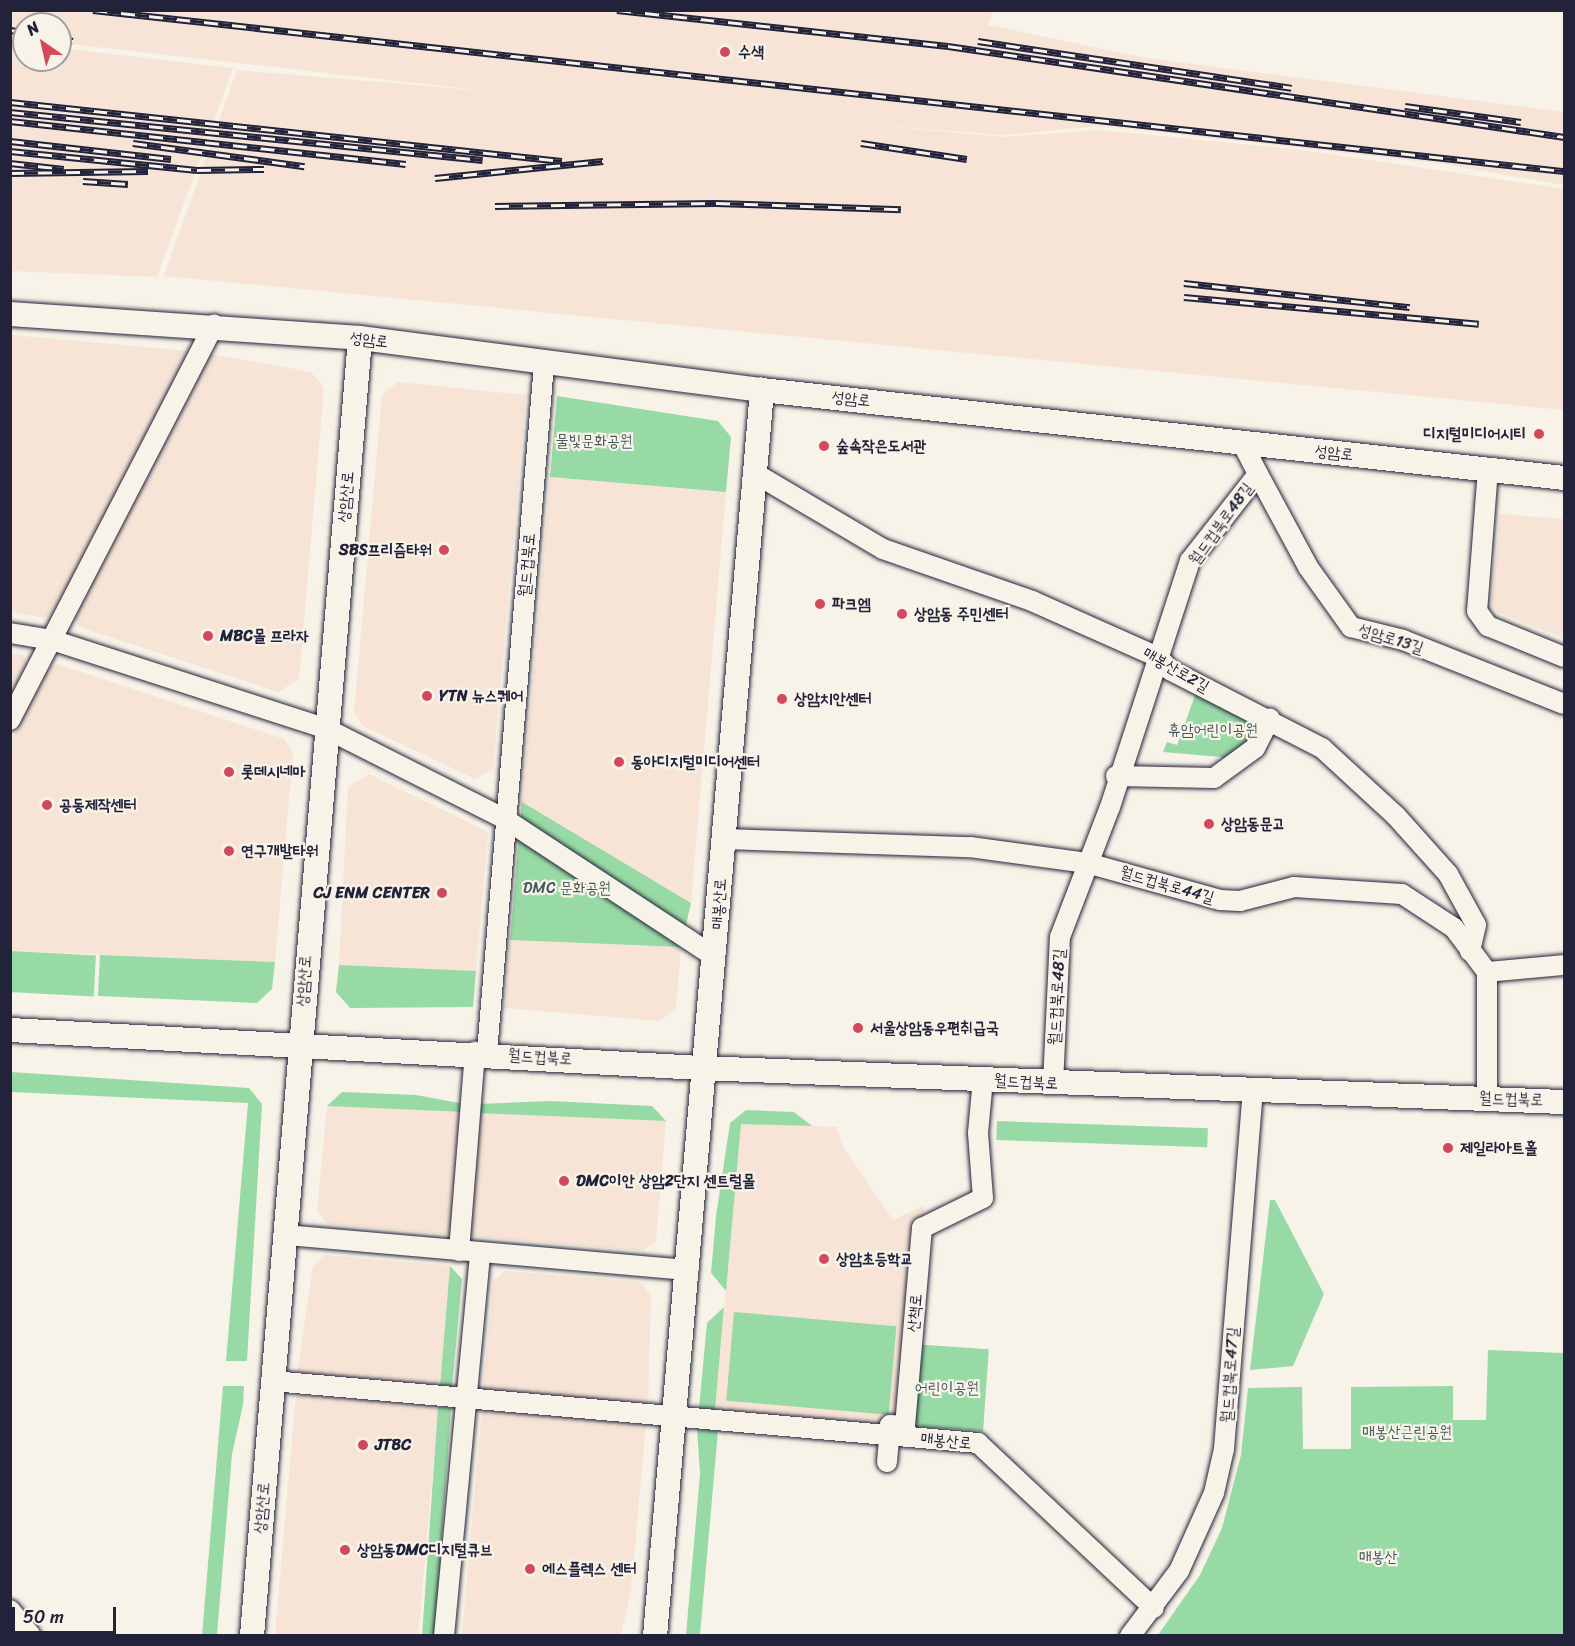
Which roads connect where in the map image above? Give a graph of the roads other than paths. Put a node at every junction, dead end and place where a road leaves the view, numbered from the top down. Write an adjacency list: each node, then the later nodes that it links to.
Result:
1 (10, 314): 2 (main road, 성암로)
2 (214, 325): 3 (main road, 성암로); 12 (street)
3 (360, 338): 4 (main road, 성암로); 18 (main road, 상암산로)
4 (544, 364): 5 (main road, 성암로); 20 (street, 월드컵북로)
5 (762, 390): 6 (main road, 성암로); 8 (main road, 매봉산로)
6 (1243, 444): 7 (main road, 성암로); 9 (street, 월드컵북로48길)
7 (1488, 469): 10 (main road, 성암로); 14 (street)
8 (756, 474): 13 (street, 매봉산로2길); 21 (main road, 매봉산로)
9 (1258, 474): 13 (street, 월드컵북로48길); 15 (street, 성암로13길)
10 (1564, 478)
11 (10, 633): 12 (street)
12 (52, 640): 17 (street); 18 (street)
13 (1158, 657): 16 (street, 매봉산로2길); 19 (street, 월드컵북로48길)
14 (1564, 657)
15 (1564, 704)
16 (1270, 718): 19 (street); 23 (street, 매봉산로2길)
17 (10, 720)
18 (325, 728): 20 (street); 28 (main road, 상암산로)
19 (1116, 776): 22 (street, 월드컵북로48길)
20 (505, 819): 24 (street); 29 (street, 월드컵북로)
21 (724, 840): 22 (street, 월드컵북로44길); 24 (main road, 매봉산로)
22 (1087, 863): 23 (street, 월드컵북로44길); 32 (street, 월드컵북로48길)
23 (1470, 951): 26 (street, 월드컵북로44길)
24 (715, 957): 30 (main road, 매봉산로)
25 (1564, 965): 26 (street)
26 (1487, 972): 34 (street)
27 (10, 1029): 28 (main road, 월드컵북로)
28 (300, 1044): 29 (main road, 월드컵북로); 36 (main road, 상암산로)
29 (481, 1052): 30 (main road, 월드컵북로); 37 (street, 월드컵북로)
30 (701, 1068): 31 (main road, 월드컵북로); 39 (main road, 매봉산로)
31 (983, 1080): 32 (main road, 월드컵북로); 43 (street, 산책로)
32 (1053, 1084): 33 (main road, 월드컵북로)
33 (1252, 1090): 34 (main road, 월드컵북로); 44 (street, 월드컵북로47길)
34 (1487, 1098): 35 (main road, 월드컵북로)
35 (1564, 1101)
36 (286, 1234): 37 (street); 40 (main road, 상암산로)
37 (459, 1251): 38 (street)
38 (480, 1252): 39 (street); 41 (street)
39 (688, 1270): 42 (main road, 매봉산로)
40 (272, 1381): 41 (street); 47 (main road, 상암산로)
41 (468, 1399): 42 (street, 매봉산로); 48 (street)
42 (674, 1418): 44 (street, 매봉산로); 49 (main road, 매봉산로)
43 (887, 1462)
44 (1154, 1608): 50 (street, 월드컵북로47길)
45 (10, 1610): 46 (street)
46 (31, 1635)
47 (252, 1635)
48 (444, 1635)
49 (655, 1635)
50 (1130, 1635)

